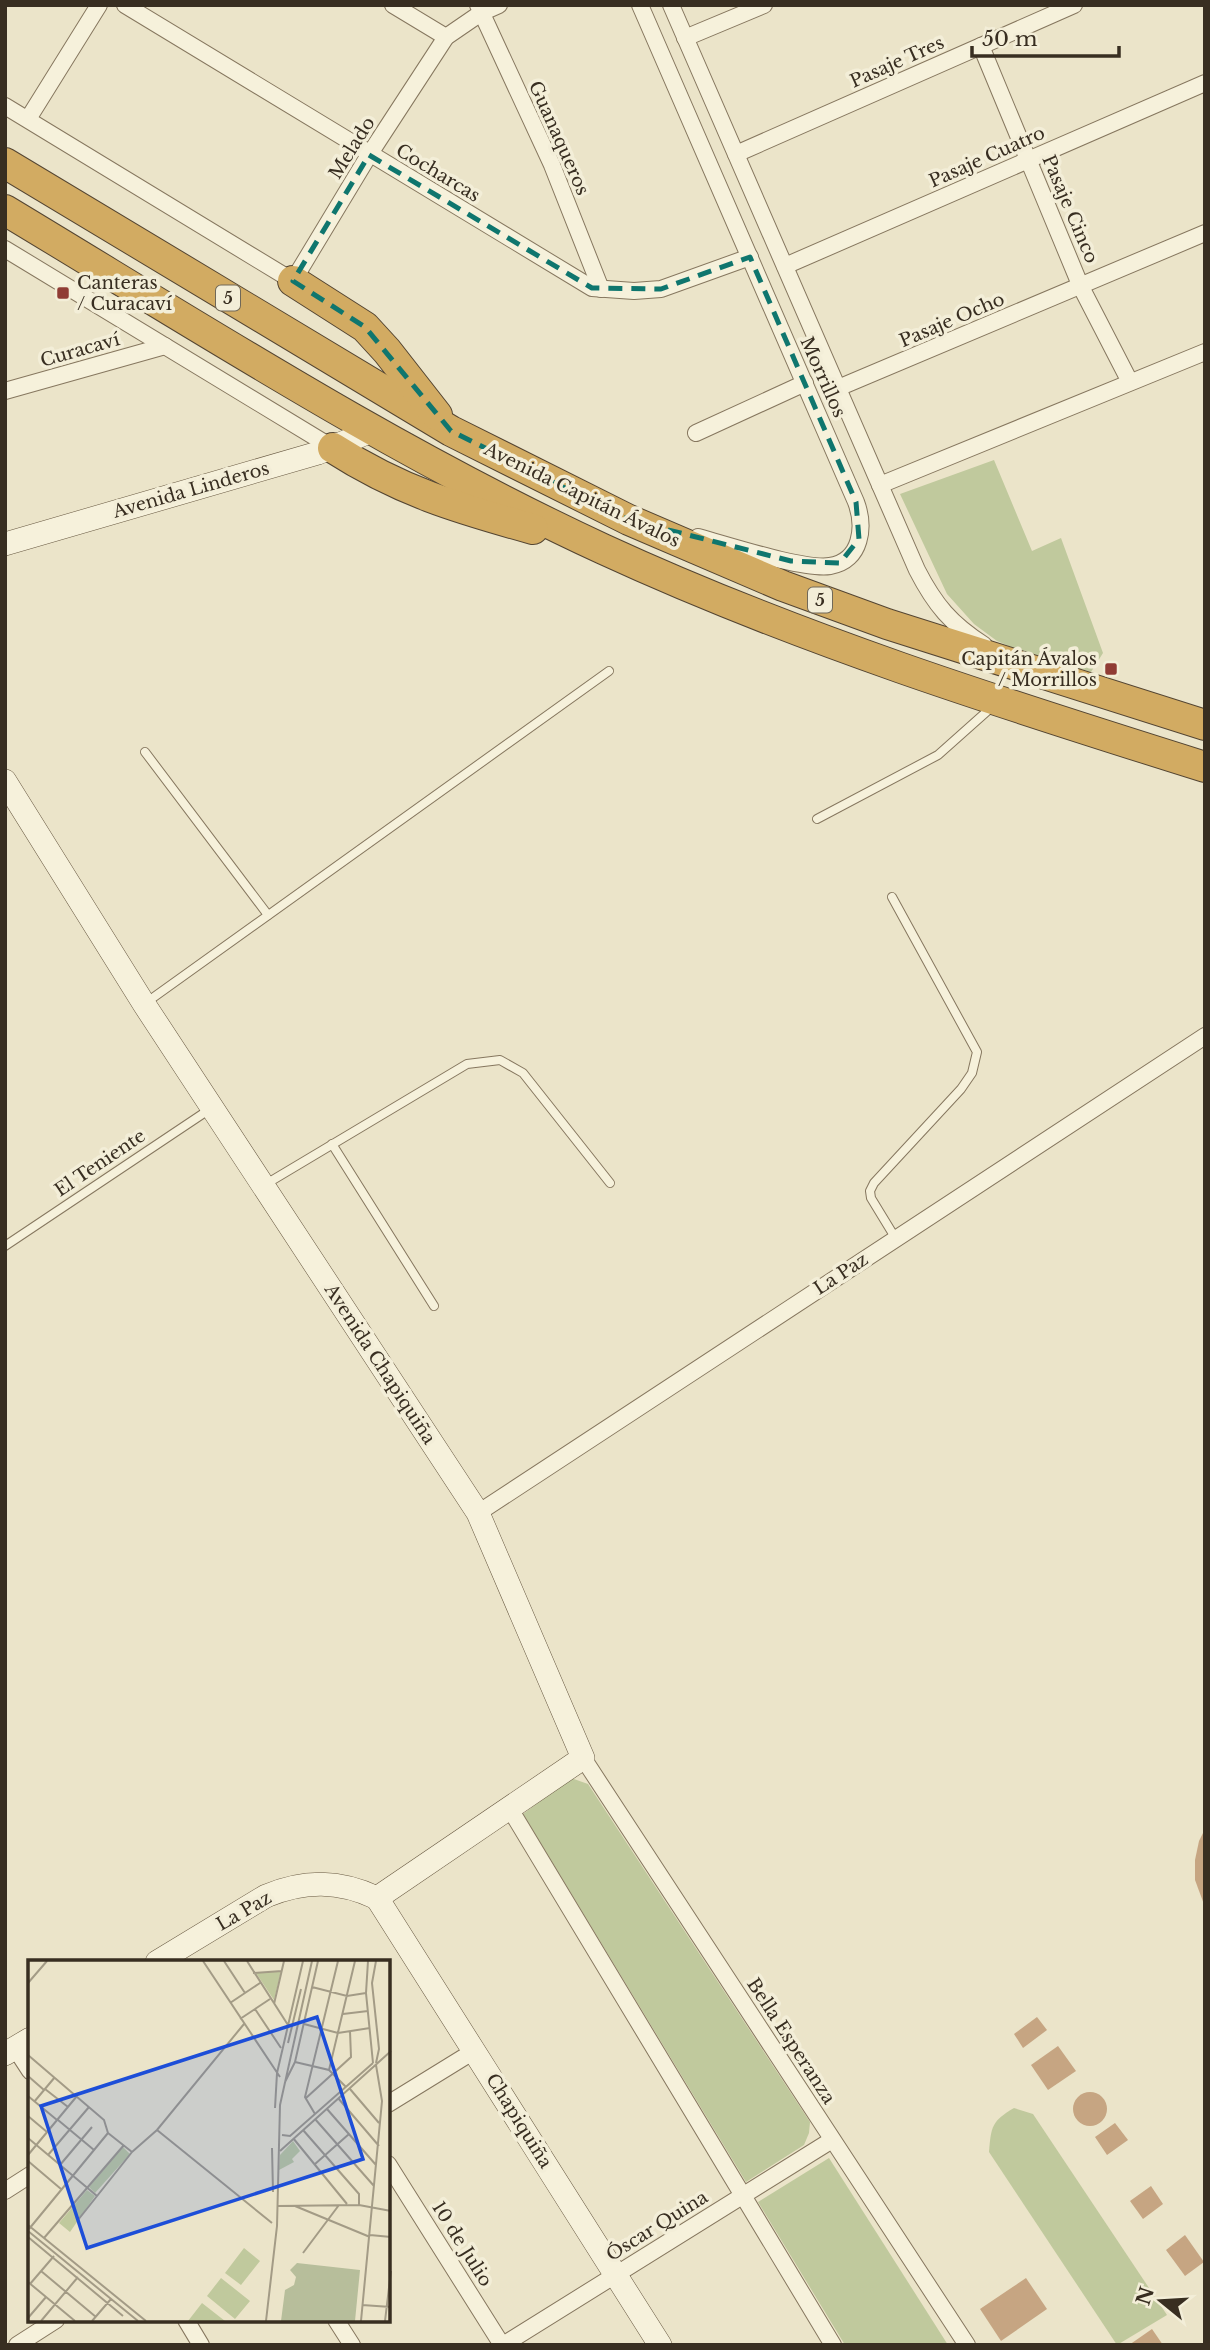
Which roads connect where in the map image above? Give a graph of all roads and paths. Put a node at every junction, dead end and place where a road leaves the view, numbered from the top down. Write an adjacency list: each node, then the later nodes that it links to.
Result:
1 (99, 5): 15 (street)
2 (125, 5): 17 (street, Cocharcas)
3 (393, 5): 10 (street)
4 (499, 5): 9 (street)
5 (640, 5): 23 (street, Morrillos)
6 (671, 5): 11 (street, Morrillos)
7 (764, 5): 11 (street)
8 (1074, 5): 12 (street, Pasaje Tres)
9 (480, 9): 10 (street); 27 (street, Guanaqueros)
10 (446, 37): 17 (street, Melado)
11 (685, 38): 16 (street, Morrillos)
12 (981, 46): 16 (street, Pasaje Tres); 18 (street, Pasaje Cinco)
13 (1205, 83): 18 (street, Pasaje Cuatro)
14 (5, 106): 15 (street)
15 (28, 119): 25 (street)
16 (736, 154): 24 (street, Morrillos)
17 (369, 155): 25 (street, Melado); 27 (street, Cocharcas)
18 (1028, 160): 24 (street, Pasaje Cuatro); 26 (street, Pasaje Cinco)
19 (5, 163): 35 (highway, Avenida Capitán Ávalos / 5)
20 (5, 210): 34 (highway, Avenida Capitán Ávalos / 5)
21 (1205, 233): 26 (street, Pasaje Ocho)
22 (5, 249): 28 (street)
23 (750, 257): 27 (street, Cocharcas); 31 (street, Morrillos)
24 (785, 266): 32 (street, Morrillos)
25 (293, 281): 35 (highway)
26 (1081, 287): 30 (street, Pasaje Cinco); 32 (street, Pasaje Ocho)
27 (601, 289)
28 (165, 346): 33 (street, Curacaví); 37 (street)
29 (1205, 352): 30 (street)
30 (1130, 382): 38 (street)
31 (804, 383): 36 (street); 39 (street, Morrillos)
32 (838, 388): 38 (street, Morrillos)
33 (5, 391)
34 (374, 430): 35 (highway); 37 (street, Avenida Linderos); 41 (highway, Avenida Capitán Ávalos / 5)
35 (451, 432): 39 (highway, Avenida Capitán Ávalos / 5)
36 (696, 433)
37 (333, 448): 40 (street, Avenida Linderos); 41 (highway)
38 (880, 485): 42 (street, Morrillos)
39 (629, 520): 42 (highway, Avenida Capitán Ávalos / 5)
40 (5, 544)
41 (603, 549): 44 (highway, Avenida Capitán Ávalos / 5)
42 (1032, 670): 45 (highway, Avenida Capitán Ávalos / 5)
43 (609, 671): 51 (lane)
44 (998, 702): 47 (highway, Avenida Capitán Ávalos / 5); 49 (lane)
45 (1205, 725)
46 (145, 752): 51 (lane)
47 (1205, 767)
48 (5, 781): 52 (street, Avenida Chapiquiña)
49 (817, 819)
50 (891, 897): 58 (lane)
51 (268, 915): 52 (lane)
52 (145, 1004): 54 (street, Avenida Chapiquiña)
53 (1205, 1036): 58 (street, La Paz)
54 (212, 1107): 57 (street, Avenida Chapiquiña); 59 (lane, El Teniente)
55 (332, 1144): 56 (lane); 57 (lane); 60 (lane)
56 (610, 1183)
57 (263, 1185): 61 (street, Avenida Chapiquiña)
58 (896, 1239): 61 (street, La Paz)
59 (5, 1246)
60 (434, 1306)
61 (478, 1513): 62 (street, Avenida Chapiquiña)
62 (583, 1758): 63 (street); 70 (street, Bella Esperanza)
63 (510, 1809): 64 (street); 74 (street)
64 (377, 1898): 65 (street, La Paz); 67 (street, Chapiquiña)
65 (160, 1960)
66 (17, 2047): 68 (street)
67 (474, 2051): 69 (street); 75 (street, Chapiquiña)
68 (28, 2067)
69 (390, 2103)
70 (832, 2140): 74 (street, Óscar Quina); 85 (street, Bella Esperanza)
71 (390, 2167): 82 (street, 10 de Julio)
72 (28, 2176): 73 (street)
73 (5, 2191)
74 (743, 2196): 75 (street, Óscar Quina); 84 (street)
75 (616, 2275): 82 (street, Óscar Quina); 83 (street, Chapiquiña)
76 (53, 2322): 79 (street)
77 (187, 2322): 80 (street)
78 (337, 2322): 81 (street)
79 (17, 2345)
80 (201, 2345)
81 (352, 2345)
82 (502, 2345)
83 (660, 2345)
84 (833, 2345)
85 (967, 2345)

